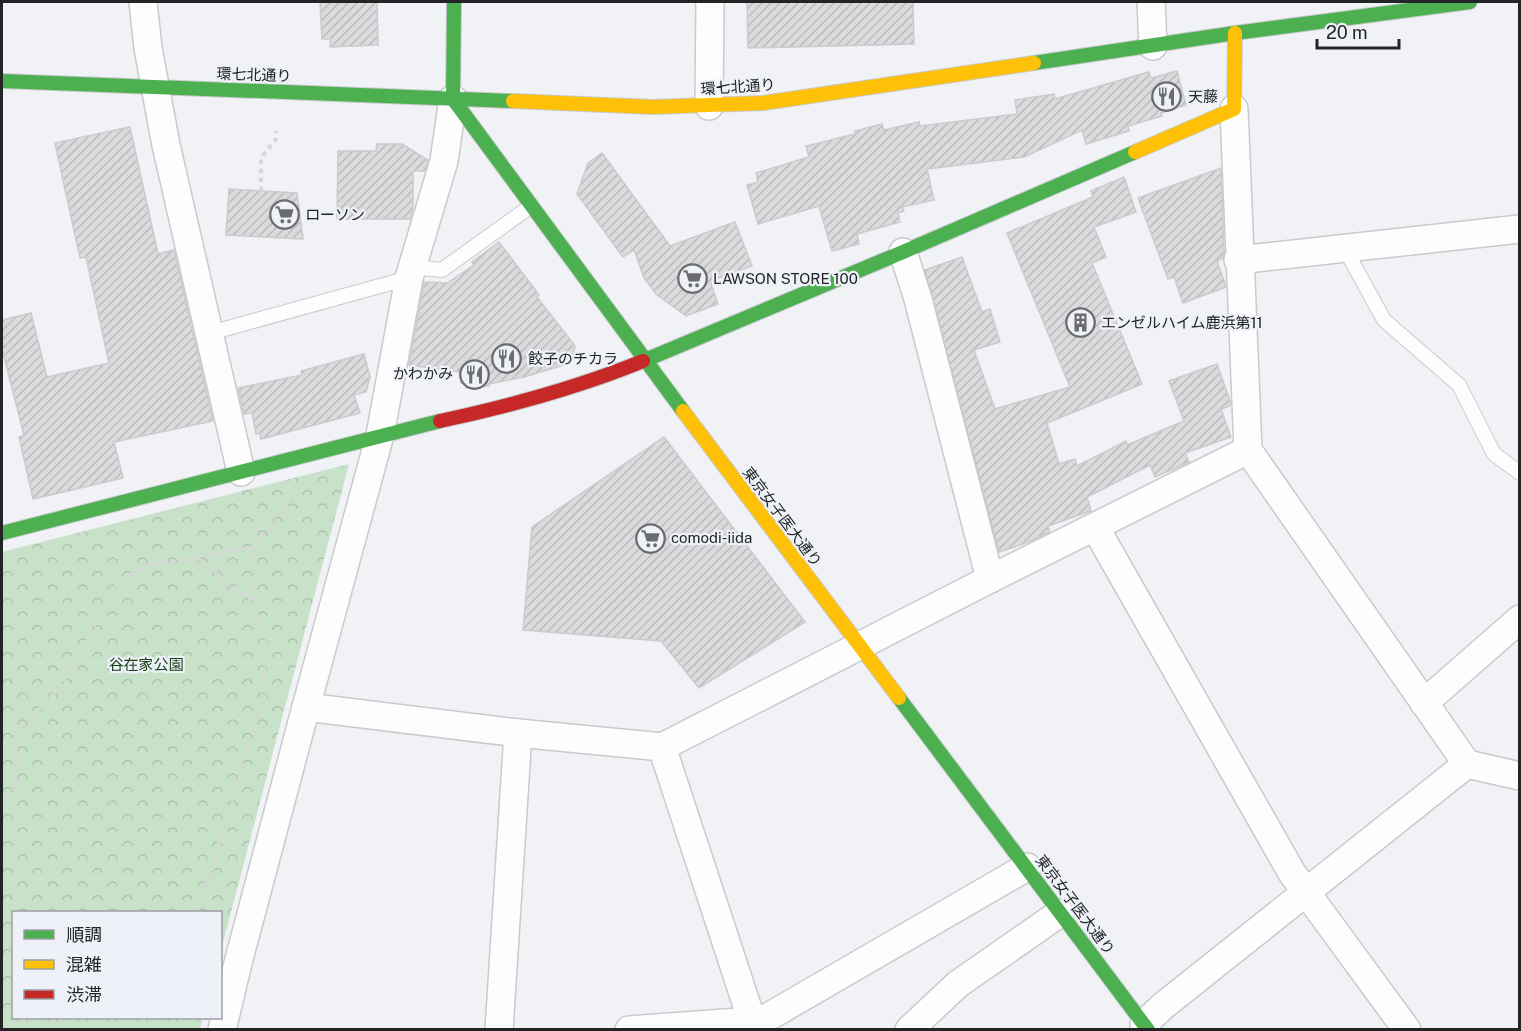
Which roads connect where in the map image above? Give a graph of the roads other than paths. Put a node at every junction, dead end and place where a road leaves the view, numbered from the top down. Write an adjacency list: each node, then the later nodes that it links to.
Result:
1 (143, 2): 9 (street)
2 (454, 2): 10 (street)
3 (710, 2): 11 (street)
4 (1151, 2): 7 (street)
5 (1470, 2): 6 (street, 環七北通り)
6 (1235, 33): 7 (street, 環七北通り); 12 (street)
7 (1153, 46): 11 (street, 環七北通り)
8 (2, 81): 9 (street, 環七北通り)
9 (156, 87): 10 (street, 環七北通り); 19 (street)
10 (453, 99): 11 (street, 環七北通り); 13 (street, 東京女子医大通り); 18 (street)
11 (709, 106)
12 (1234, 109): 16 (street); 17 (street)
13 (531, 206): 18 (lane); 20 (street, 東京女子医大通り)
14 (1520, 229): 15 (street)
15 (1345, 249): 17 (street); 24 (lane)
16 (903, 252): 20 (street); 27 (street)
17 (1238, 260): 22 (street)
18 (410, 272): 19 (lane); 21 (street)
19 (210, 333): 23 (street)
20 (644, 360): 21 (street); 29 (street, 東京女子医大通り)
21 (380, 435): 23 (street); 31 (street)
22 (1248, 450): 25 (street); 30 (street)
23 (241, 472): 26 (street)
24 (1520, 473)
25 (1095, 527): 27 (street); 37 (street)
26 (2, 533)
27 (990, 579): 29 (street)
28 (1520, 619): 30 (street)
29 (859, 646): 33 (street); 36 (street, 東京女子医大通り)
30 (1424, 704): 34 (street)
31 (306, 707): 32 (street); 41 (street)
32 (518, 733): 33 (street); 42 (street)
33 (662, 747): 39 (street)
34 (1467, 764): 35 (street); 37 (street)
35 (1520, 776)
36 (1027, 867): 38 (street, 東京女子医大通り); 39 (street)
37 (1307, 892): 40 (street); 45 (street)
38 (1060, 913): 40 (street, 東京女子医大通り); 44 (street)
39 (752, 1025): 43 (street)
40 (1146, 1027)
41 (222, 1029)
42 (499, 1029)
43 (628, 1029)
44 (909, 1029)
45 (1407, 1029)

